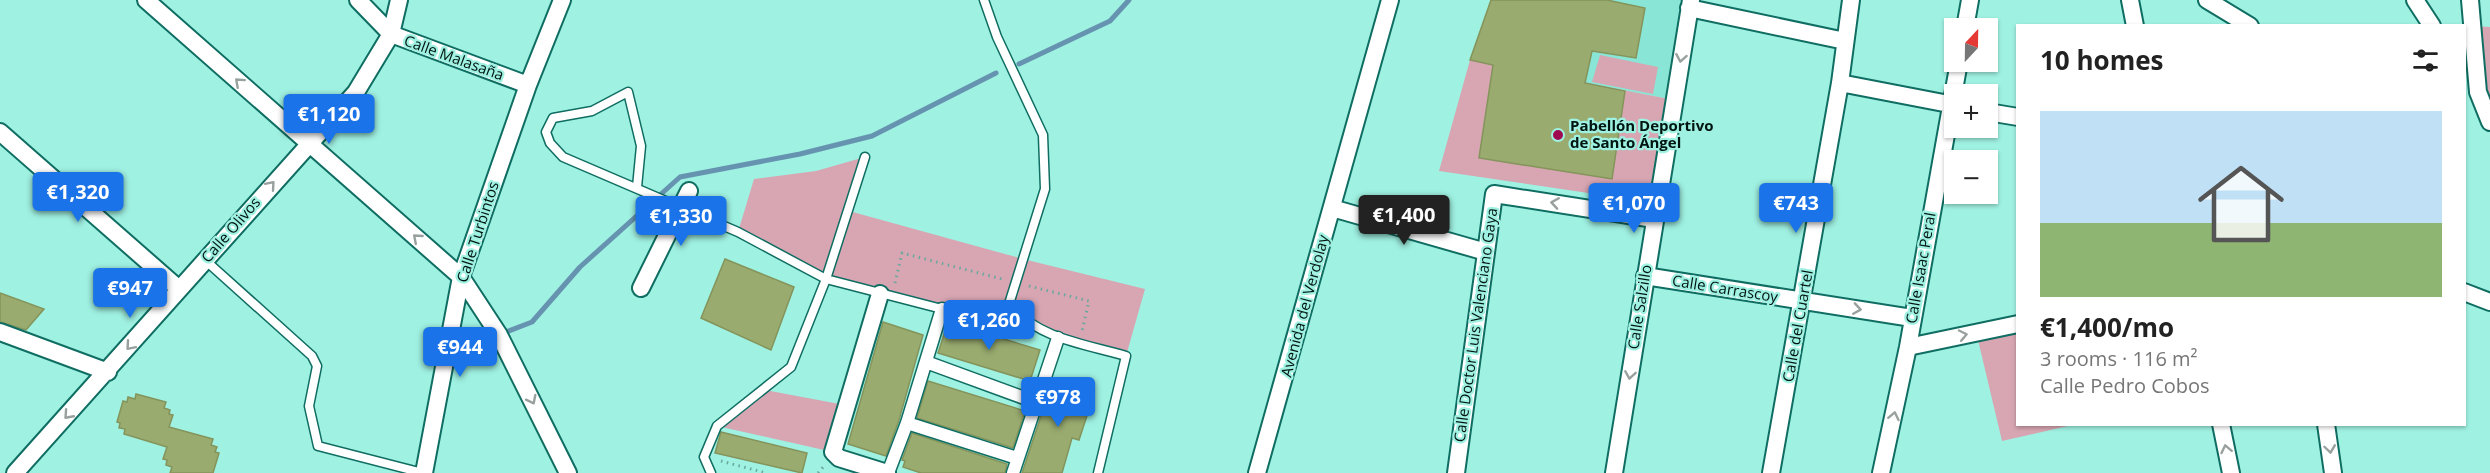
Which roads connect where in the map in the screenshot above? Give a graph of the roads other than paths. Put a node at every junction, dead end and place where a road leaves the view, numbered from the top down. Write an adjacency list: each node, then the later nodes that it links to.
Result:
1 (146, 0): 31 (street, one-way to 1)
2 (358, 0): 19 (street, Calle Malasaña)
3 (399, 0): 19 (street, Calle Olivos)
4 (562, 0): 23 (street, Calle Turbintos)
5 (984, 0): 49 (lane)
6 (1390, 0): 35 (street, Avenida del Verdolay)
7 (1851, 0): 20 (street, Calle del Cuartel)
8 (1970, 0): 14 (street)
9 (2130, 0): 15 (street)
10 (2207, 0): 16 (street)
11 (2415, 0): 17 (street)
12 (2470, 0): 18 (street)
13 (1690, 4): 20 (street); 37 (street, Calle Salzillo, one-way to 37)
14 (1967, 18)
15 (2135, 24)
16 (2247, 24)
17 (2431, 24)
18 (2467, 27): 24 (street)
19 (391, 34): 23 (street, Calle Malasaña); 31 (street, Calle Olivos)
20 (1845, 41): 22 (street, Calle del Cuartel)
21 (2466, 76): 24 (street)
22 (1840, 83): 25 (street); 47 (street, Calle del Cuartel)
23 (528, 85): 41 (street, Calle Turbintos)
24 (2478, 92): 28 (street)
25 (1944, 103)
26 (1998, 114): 27 (street)
27 (2016, 117)
28 (2490, 122)
29 (0, 132): 44 (street)
30 (1947, 138): 51 (street, Calle Isaac Peral)
31 (307, 143): 39 (street, Calle Olivos, one-way to 31); 41 (street, one-way to 31)
32 (865, 157): 42 (lane)
33 (637, 188): 33 (lane); 36 (lane)
34 (689, 191): 36 (street)
35 (1332, 208): 38 (street); 70 (street, Avenida del Verdolay)
36 (681, 209): 42 (lane); 43 (street)
37 (1654, 219): 38 (street, Calle Doctor Luis Valenciano Gaya, one-way to 38); 40 (street, Calle Salzillo)
38 (1486, 252): 71 (street, Calle Doctor Luis Valenciano Gaya)
39 (204, 260): 44 (street, Calle Olivos); 64 (lane)
40 (1645, 276): 47 (street, Calle Carrascoy); 72 (street, Calle Salzillo, one-way to 72)
41 (461, 277): 64 (street, Calle Turbintos); 65 (street, one-way to 65)
42 (826, 279): 46 (lane); 66 (lane)
43 (641, 288)
44 (179, 289): 57 (street, Calle Olivos, one-way to 57)
45 (2466, 293): 48 (street)
46 (886, 296): 50 (lane); 67 (street)
47 (1802, 301): 51 (street, Calle Carrascoy, one-way to 51); 73 (street, Calle del Cuartel)
48 (2490, 302)
49 (1009, 304): 50 (lane); 54 (lane)
50 (942, 309): 56 (street)
51 (1912, 318): 55 (street, Calle Isaac Peral)
52 (2016, 324): 55 (street, one-way to 52)
53 (0, 332): 57 (street)
54 (1058, 338): 58 (street); 69 (lane)
55 (1908, 347): 74 (street, Calle Isaac Peral, one-way to 55)
56 (926, 362): 58 (street); 59 (street)
57 (108, 372): 63 (street, Calle Olivos, one-way to 63)
58 (1038, 403): 62 (street)
59 (907, 423): 62 (street); 67 (street)
60 (2221, 426): 75 (street, one-way to 60)
61 (2326, 426): 76 (street, one-way to 76)
62 (1017, 458): 68 (street)
63 (15, 473)
64 (424, 473)
65 (568, 473)
66 (711, 473)
67 (888, 473)
68 (1013, 473)
69 (1098, 473)
70 (1257, 473)
71 (1456, 473)
72 (1614, 473)
73 (1771, 473)
74 (1881, 473)
75 (2231, 473)
76 (2333, 473)

